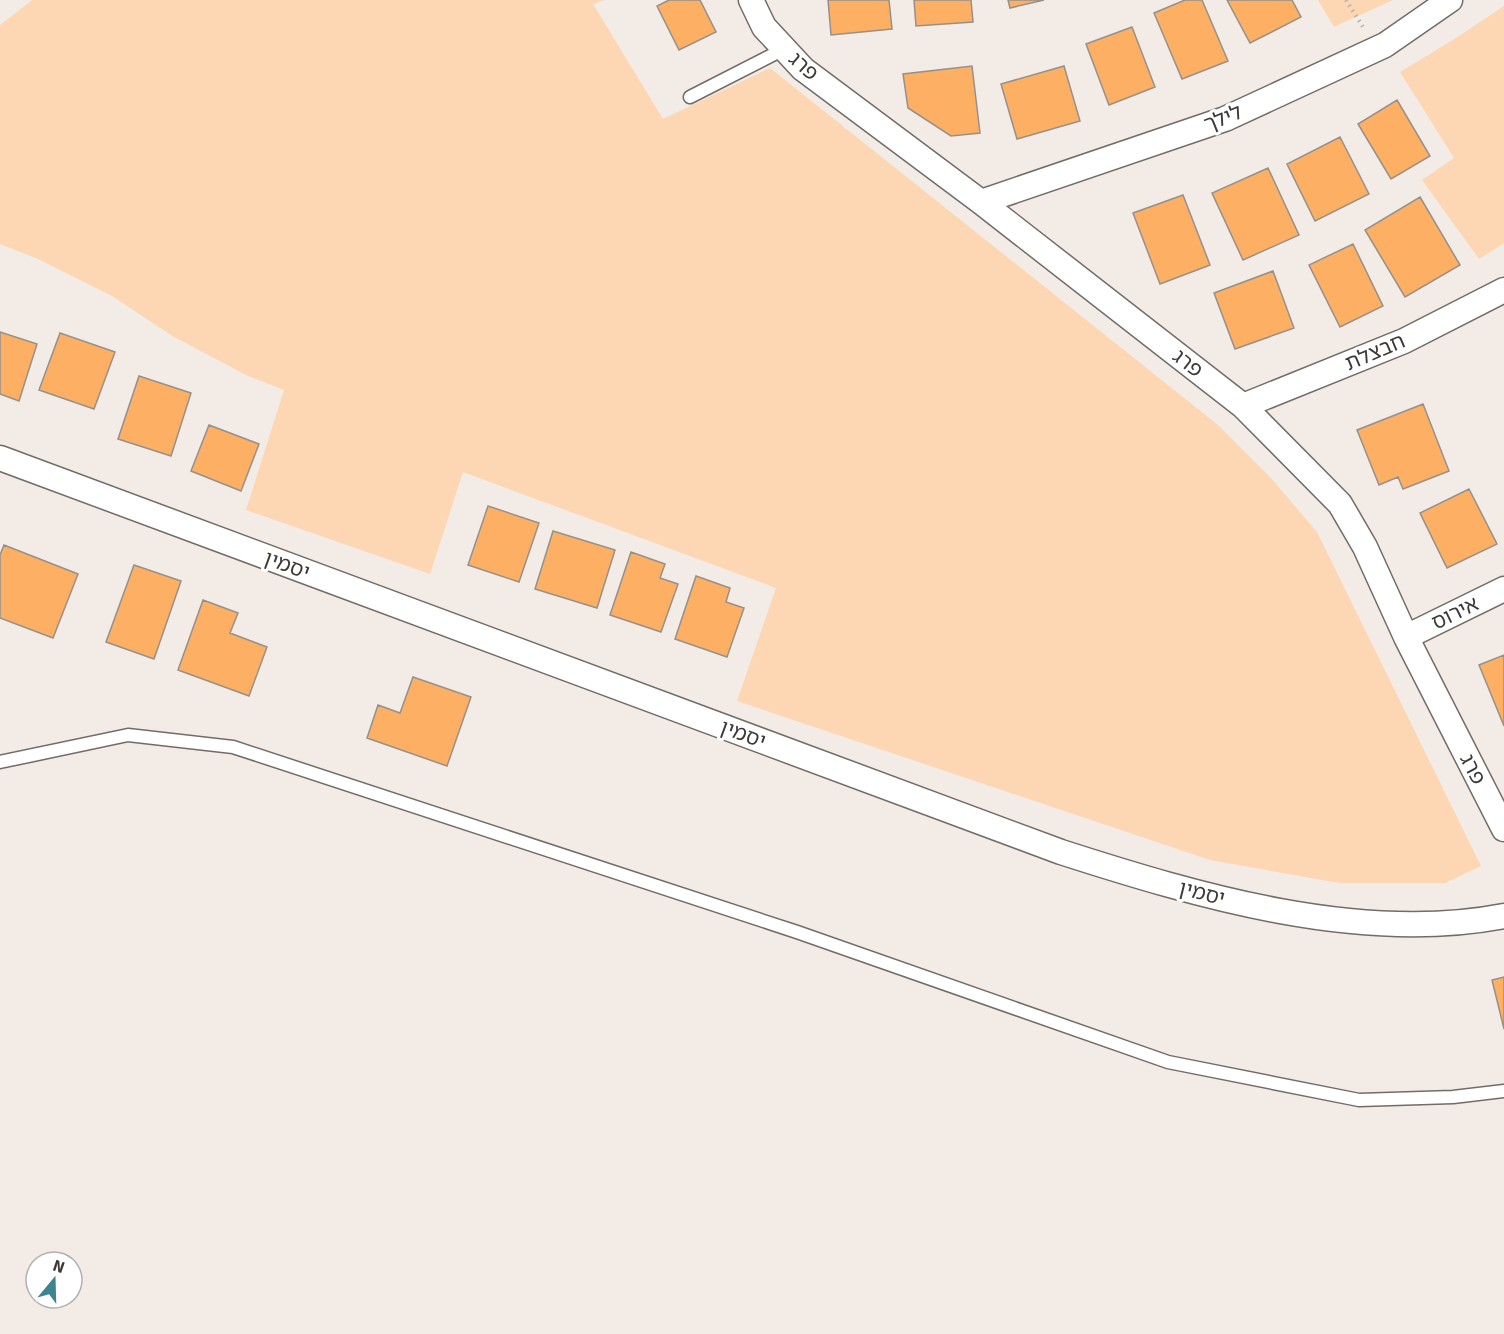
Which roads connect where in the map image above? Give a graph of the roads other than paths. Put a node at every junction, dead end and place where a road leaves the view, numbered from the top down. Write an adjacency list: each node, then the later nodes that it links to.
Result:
1 (751, 0): 3 (street, פרג)
2 (1450, 0): 5 (street, לילך)
3 (784, 49): 4 (lane); 5 (street, פרג)
4 (690, 97)
5 (981, 202): 7 (street, פרג)
6 (1504, 290): 7 (street, חבצלת)
7 (1243, 406): 10 (street, פרג)
8 (0, 458): 13 (street, יסמין)
9 (1504, 589): 10 (street, אירוס)
10 (1406, 637): 12 (street, פרג)
11 (0, 762): 14 (lane)
12 (1504, 830)
13 (1504, 916)
14 (1504, 1091)

